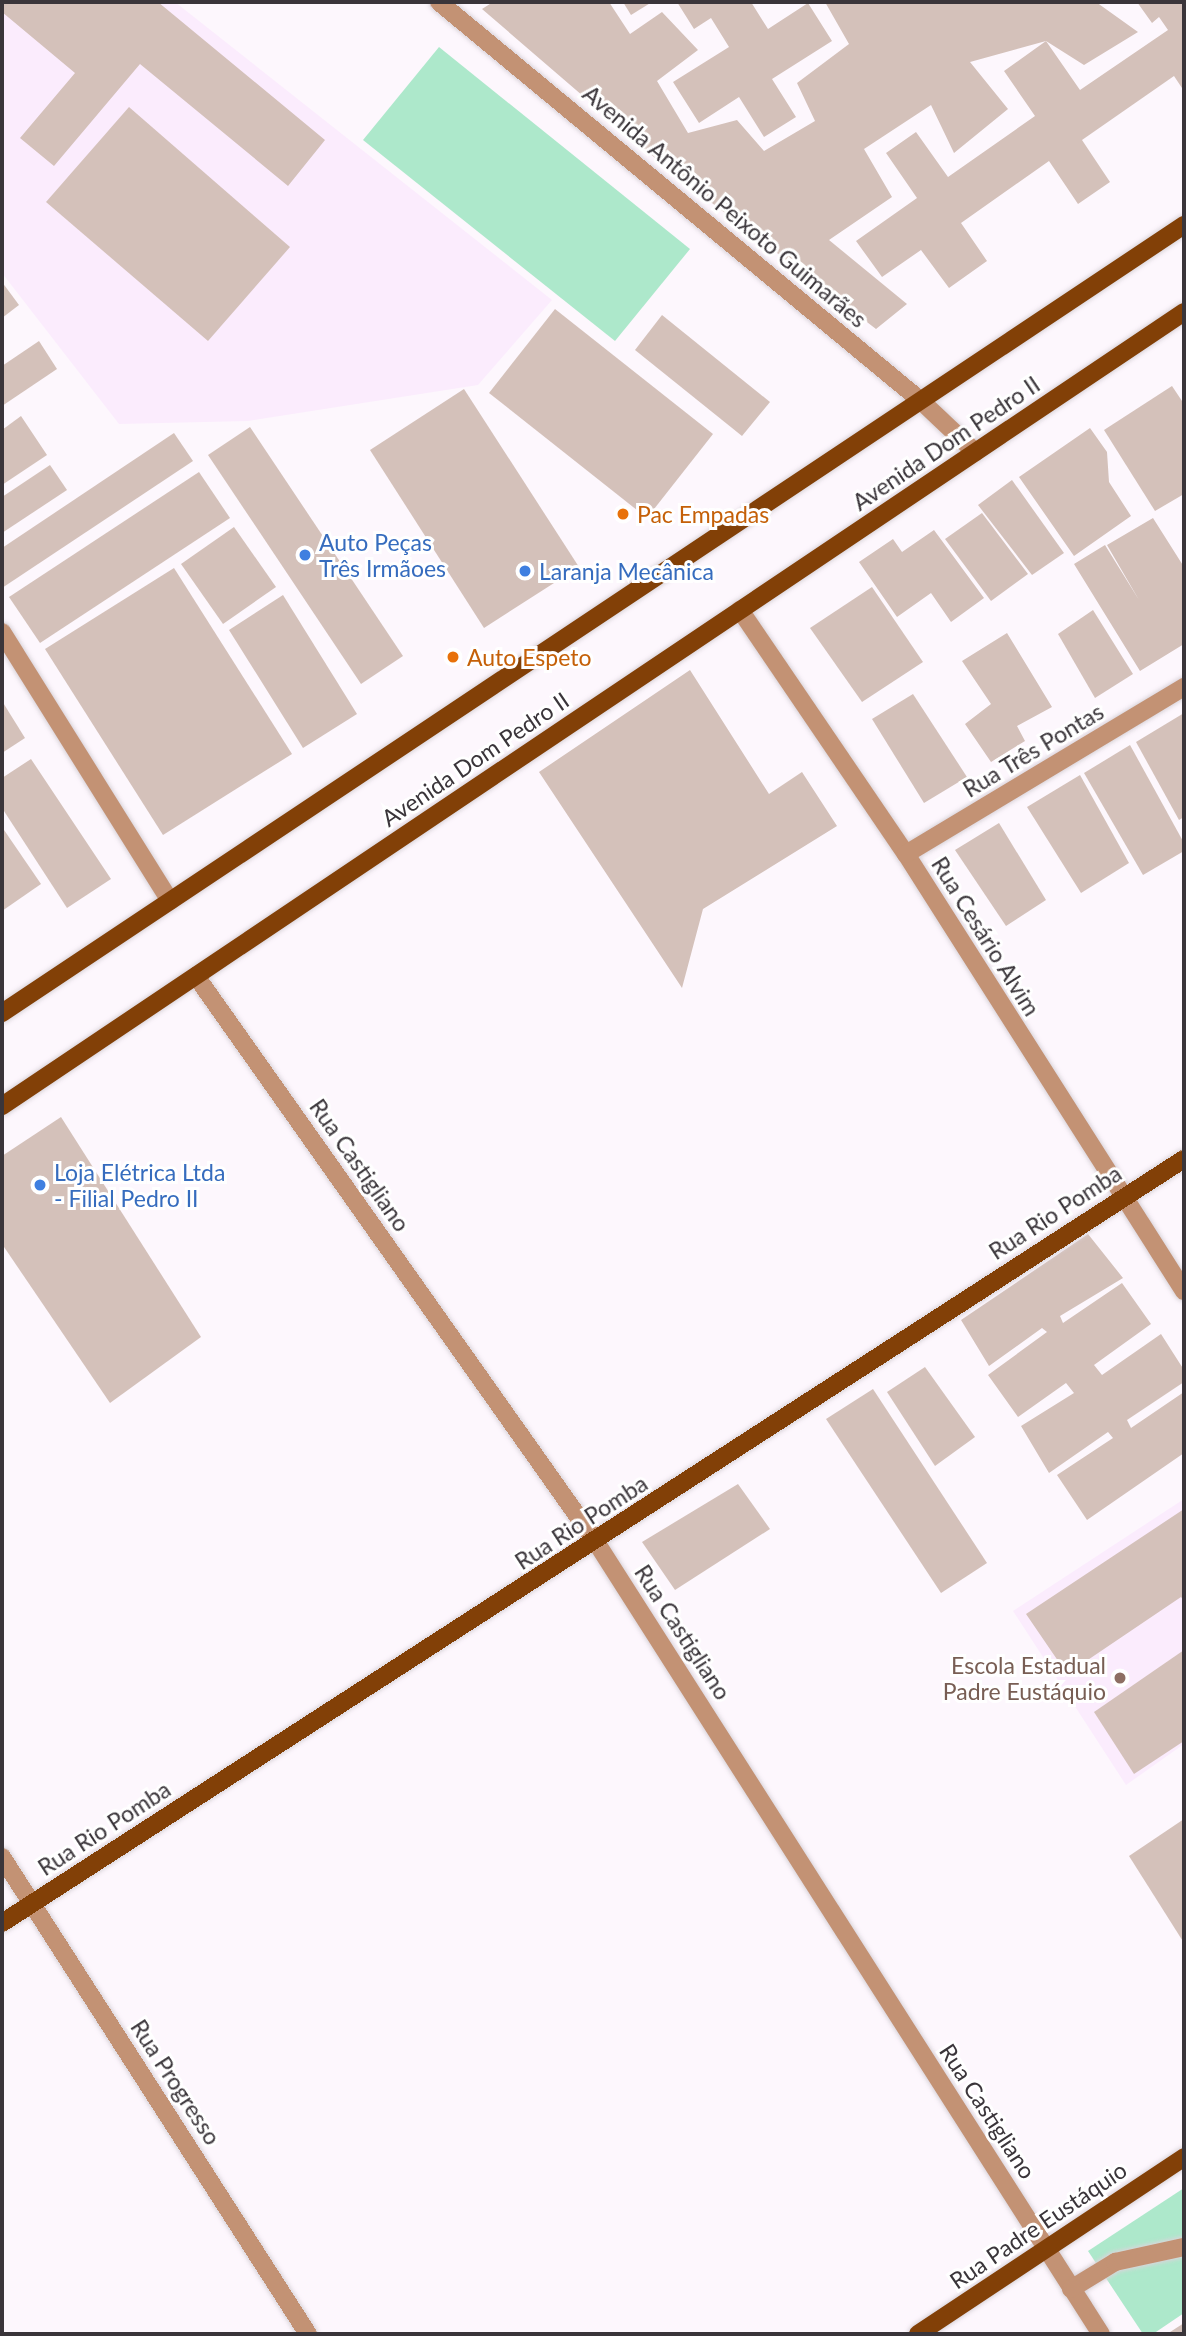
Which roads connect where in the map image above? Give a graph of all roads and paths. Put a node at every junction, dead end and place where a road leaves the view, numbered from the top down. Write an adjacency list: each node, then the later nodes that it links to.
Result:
1 (441, 2): 4 (street, Avenida Antônio Peixoto Guimarães)
2 (1184, 225): 4 (main road)
3 (1184, 312): 5 (main road, Avenida Dom Pedro II)
4 (920, 400): 5 (street, Avenida Antônio Peixoto Guimarães); 10 (main road)
5 (975, 452): 6 (main road, Avenida Dom Pedro II)
6 (740, 610): 9 (street, Rua Cesário Alvim); 11 (main road, Avenida Dom Pedro II)
7 (2, 632): 10 (street)
8 (1184, 687): 9 (street, Rua Três Pontas)
9 (906, 854): 15 (street, Rua Cesário Alvim)
10 (170, 901): 12 (main road)
11 (196, 976): 13 (main road, Avenida Dom Pedro II); 17 (street, Rua Castigliano)
12 (2, 1013)
13 (2, 1106)
14 (1184, 1159): 15 (main road, Rua Rio Pomba)
15 (1122, 1197): 16 (street, Rua Cesário Alvim); 17 (main road, Rua Rio Pomba)
16 (1184, 1292)
17 (596, 1542): 19 (main road, Rua Rio Pomba); 23 (street, Rua Castigliano)
18 (2, 1857): 19 (street, Rua Progresso)
19 (32, 1903): 20 (main road, Rua Rio Pomba); 25 (street, Rua Progresso)
20 (2, 1923)
21 (1184, 2157): 23 (main road, Rua Padre Eustáquio)
22 (1184, 2247): 24 (street)
23 (1046, 2250): 24 (street, Rua Castigliano); 26 (main road, Rua Padre Eustáquio)
24 (1071, 2289): 27 (street, Rua Castigliano)
25 (308, 2334)
26 (918, 2334)
27 (1101, 2334)

